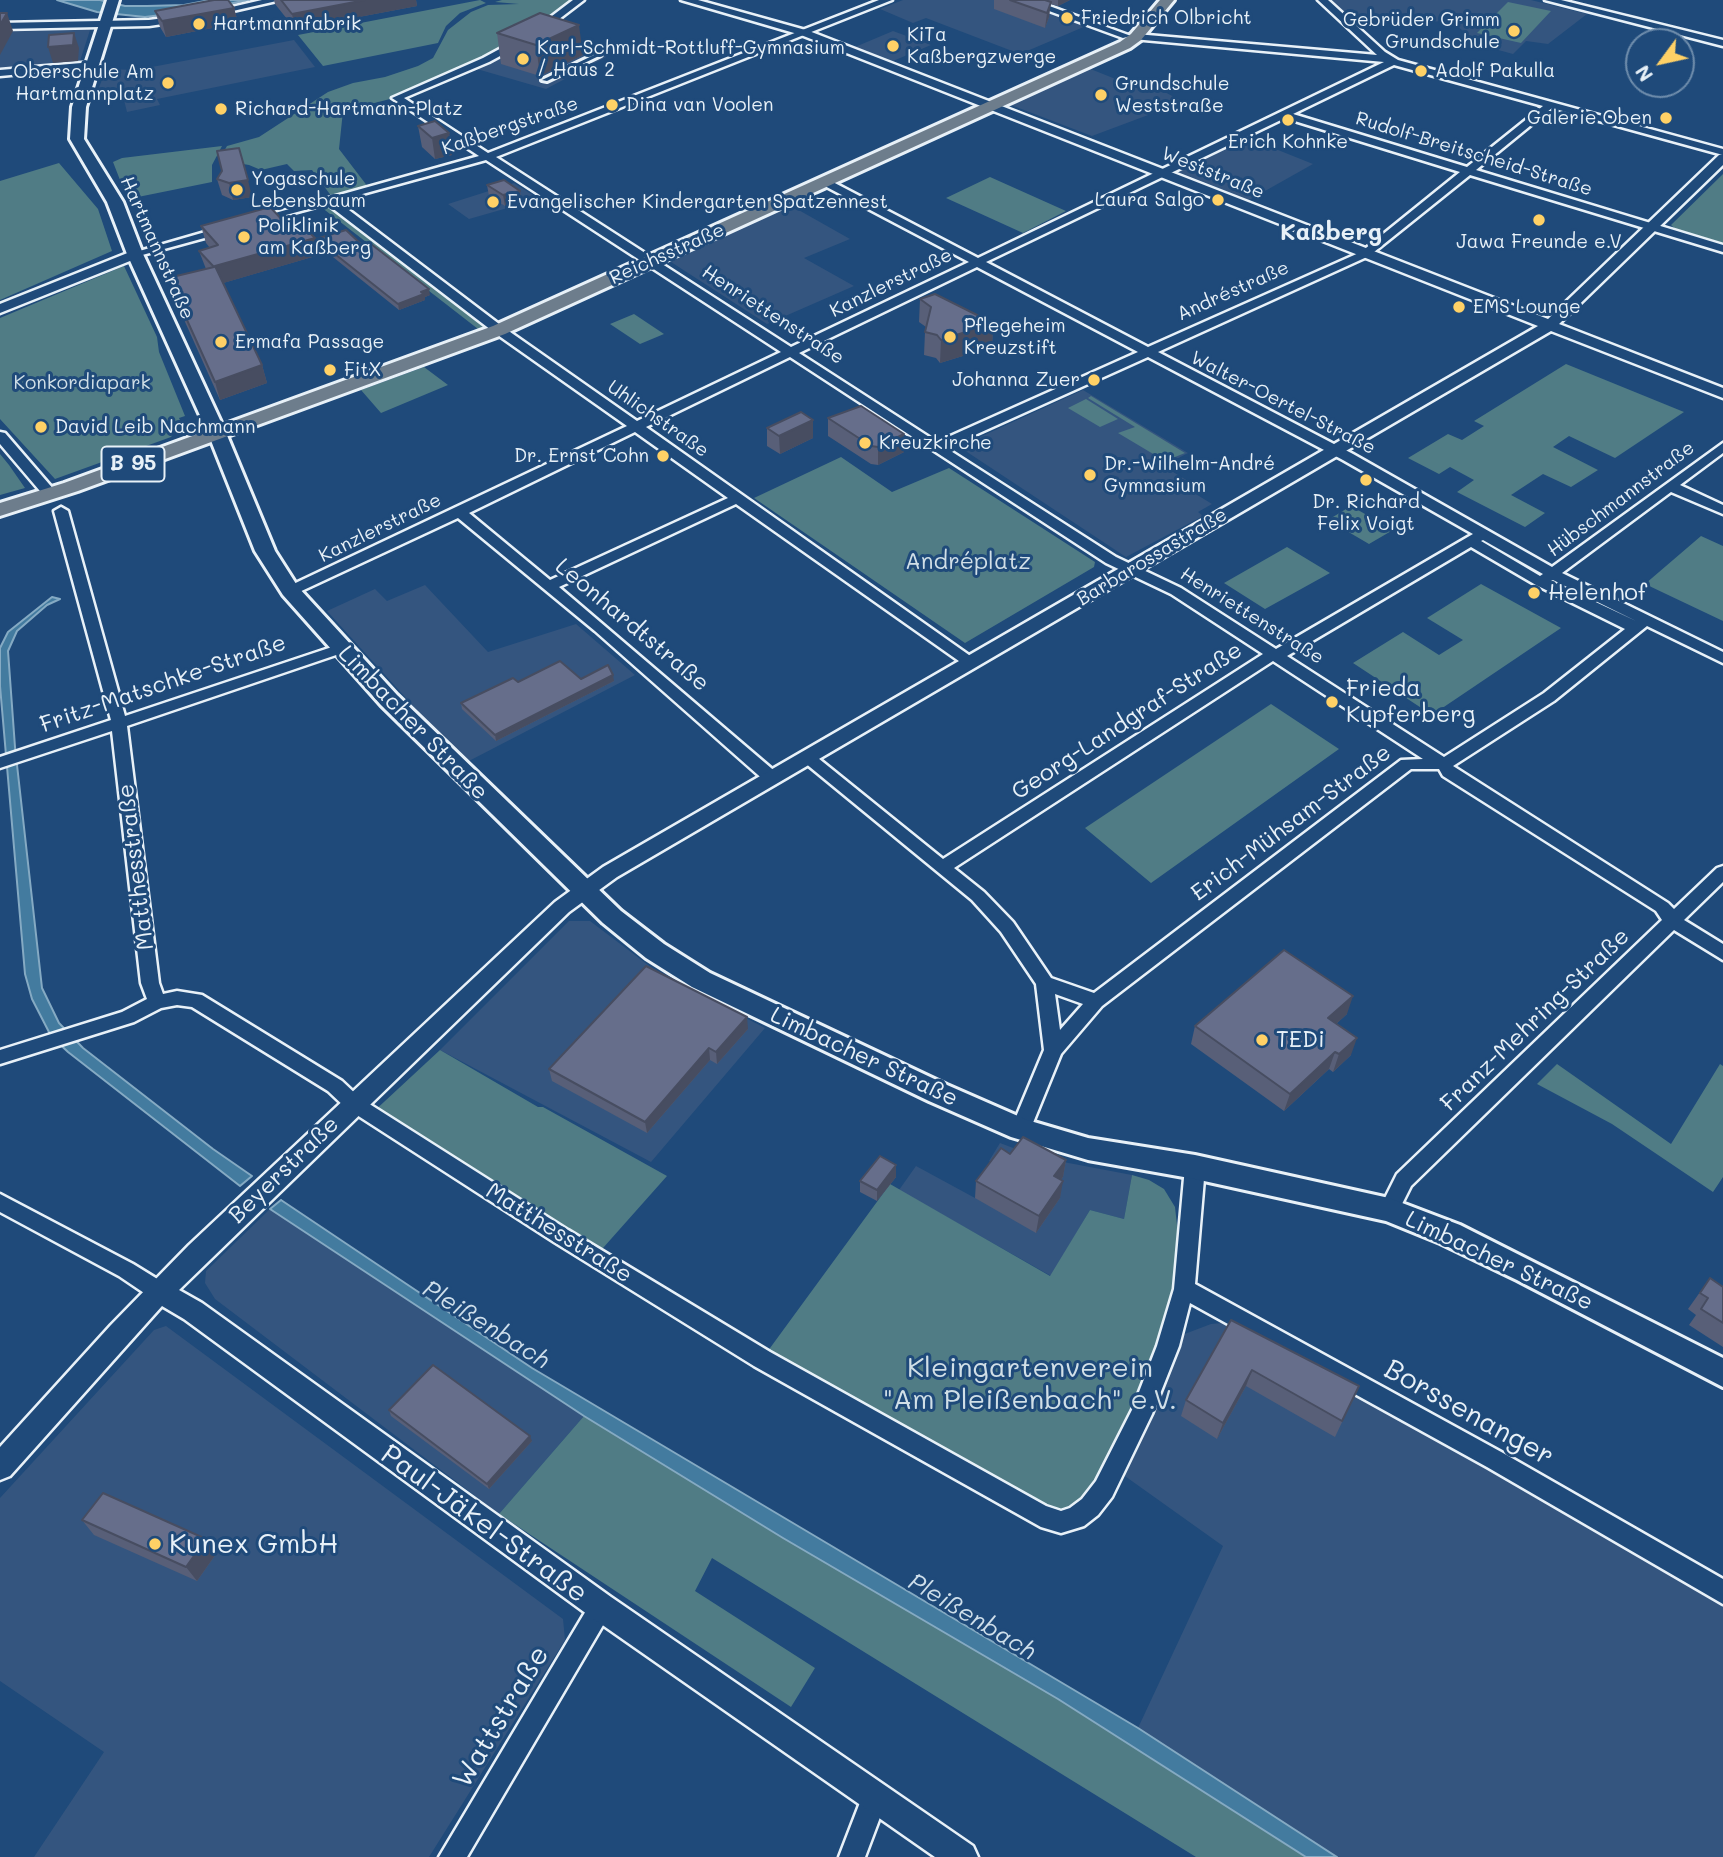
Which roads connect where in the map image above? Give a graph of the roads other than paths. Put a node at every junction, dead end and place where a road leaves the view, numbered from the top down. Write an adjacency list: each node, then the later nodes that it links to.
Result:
1 (276, 0): 10 (street)
2 (579, 0): 27 (street, Henriettenstraße)
3 (686, 0): 14 (street, Weststraße)
4 (887, 0): 14 (street, Kaßbergstraße)
5 (1024, 0): 15 (street)
6 (1167, 0): 15 (main road, Reichsstraße / B 95)
7 (1323, 0): 19 (street)
8 (1550, 0): 16 (street)
9 (110, 10): 11 (street); 12 (street); 20 (main road, Hartmannstraße)
10 (202, 14)
11 (190, 17)
12 (0, 26)
13 (1723, 30): 16 (street)
14 (805, 33): 24 (street, Weststraße); 27 (street, Kaßbergstraße)
15 (1135, 34): 19 (street); 24 (main road, Reichsstraße / B 95)
16 (1712, 40): 17 (street)
17 (1723, 43)
18 (598, 55): 22 (street)
19 (1394, 61): 23 (street); 25 (street, Kanzlerstraße)
20 (93, 65): 21 (street); 35 (main road, Hartmannstraße)
21 (0, 73)
22 (545, 80)
23 (1552, 103): 26 (street); 29 (street, Andréstraße)
24 (989, 105): 30 (street, Weststraße); 31 (main road, Reichsstraße / B 95)
25 (1284, 114): 29 (street, Rudolf-Breitscheid-Straße); 30 (street, Kanzlerstraße)
26 (1723, 152)
27 (489, 156): 32 (street, Kaßbergstraße); 37 (street, Henriettenstraße)
28 (1723, 158): 33 (street, Barbarossastraße)
29 (1468, 170): 33 (street, Rudolf-Breitscheid-Straße); 36 (street, Andréstraße)
30 (1161, 173): 36 (street, Weststraße); 38 (street, Kanzlerstraße)
31 (825, 182): 37 (main road, Reichsstraße / B 95); 38 (street, Walter-Oertel-Straße)
32 (329, 200): 35 (street, Kaßbergstraße); 41 (street, Uhlichstraße)
33 (1653, 227): 34 (street, Rudolf-Breitscheid-Straße); 40 (street, Barbarossastraße)
34 (1723, 249)
35 (135, 254): 39 (street); 46 (main road, Hartmannstraße)
36 (1365, 254): 40 (street, Weststraße); 43 (street, Andréstraße)
37 (652, 261): 41 (main road, Reichsstraße / B 95); 42 (street, Henriettenstraße)
38 (977, 262): 42 (street, Kanzlerstraße); 43 (street, Walter-Oertel-Straße)
39 (0, 309)
40 (1550, 325): 44 (street, Weststraße); 50 (street, Barbarossastraße)
41 (499, 330): 45 (street, Uhlichstraße); 46 (main road, Reichsstraße / B 95)
42 (792, 352): 45 (street, Kanzlerstraße); 48 (street, Henriettenstraße)
43 (1144, 352): 48 (street, Andréstraße); 50 (street, Walter-Oertel-Straße)
44 (1723, 394)
45 (636, 427): 52 (street, Uhlichstraße); 56 (street, Kanzlerstraße)
46 (217, 433): 53 (main road, B 95); 61 (main road, Limbacher Straße)
47 (0, 436): 53 (street, Matthesstraße)
48 (937, 447): 58 (street, Henriettenstraße)
49 (1723, 447): 51 (street, Hübschmannstraße)
50 (1334, 451): 57 (street, Walter-Oertel-Straße); 58 (street, Barbarossastraße)
51 (1670, 486): 55 (street); 59 (street, Hübschmannstraße)
52 (736, 499): 60 (street); 66 (street, Uhlichstraße)
53 (55, 502): 54 (main road, B 95); 67 (street, Matthesstraße)
54 (0, 510)
55 (1723, 510)
56 (460, 512): 60 (street, Leonhardtstraße); 61 (street, Kanzlerstraße)
57 (1478, 538): 59 (street, Walter-Oertel-Straße); 64 (street, Georg-Landgraf-Straße)
58 (1131, 569): 64 (street, Henriettenstraße); 66 (street, Barbarossastraße)
59 (1547, 578): 62 (street, Walter-Oertel-Straße)
60 (549, 586): 71 (street, Leonhardtstraße)
61 (290, 591): 63 (main road, Limbacher Straße)
62 (1641, 625): 65 (street, Walter-Oertel-Straße); 70 (street)
63 (340, 649): 67 (street, Fritz-Matschke-Straße); 74 (main road, Limbacher Straße)
64 (1275, 655): 70 (street, Henriettenstraße); 72 (street, Georg-Landgraf-Straße)
65 (1723, 658)
66 (971, 663): 68 (street, Barbarossastraße)
67 (119, 722): 69 (street, Fritz-Matschke-Straße); 79 (street, Matthesstraße)
68 (807, 758): 71 (street, Barbarossastraße); 72 (street)
69 (0, 764)
70 (1443, 764): 75 (street, Henriettenstraße); 78 (street, Erich-Mühsam-Straße)
71 (772, 779): 74 (street, Barbarossastraße)
72 (943, 867): 77 (street)
73 (1723, 872): 75 (street, Franz-Mehring-Straße)
74 (584, 891): 82 (street, Beyerstraße); 83 (main road, Limbacher Straße)
75 (1673, 921): 76 (street, Henriettenstraße); 86 (street, Franz-Mehring-Straße)
76 (1723, 953)
77 (1045, 983): 78 (street); 80 (street)
78 (1096, 1001): 80 (street, Erich-Mühsam-Straße)
79 (157, 1002): 81 (street); 82 (street, Matthesstraße)
80 (1053, 1050): 83 (street, Erich-Mühsam-Straße)
81 (0, 1058)
82 (354, 1103): 87 (street, Matthesstraße); 88 (street, Beyerstraße)
83 (1021, 1129): 84 (main road, Limbacher Straße)
84 (1195, 1167): 86 (main road, Limbacher Straße); 87 (street, Matthesstraße)
85 (0, 1202): 88 (street, Paul-Jäkel-Straße)
86 (1389, 1210): 89 (main road, Limbacher Straße)
87 (1184, 1289): 91 (street, Borssenanger)
88 (160, 1292): 90 (street, Beyerstraße); 92 (street, Paul-Jäkel-Straße)
89 (1723, 1373)
90 (0, 1466)
91 (1723, 1592)
92 (601, 1607): 93 (street, Paul-Jäkel-Straße); 94 (street, Wattstraße)
93 (875, 1796): 95 (street); 96 (street, Paul-Jäkel-Straße)
94 (452, 1857)
95 (852, 1857)
96 (962, 1857)

